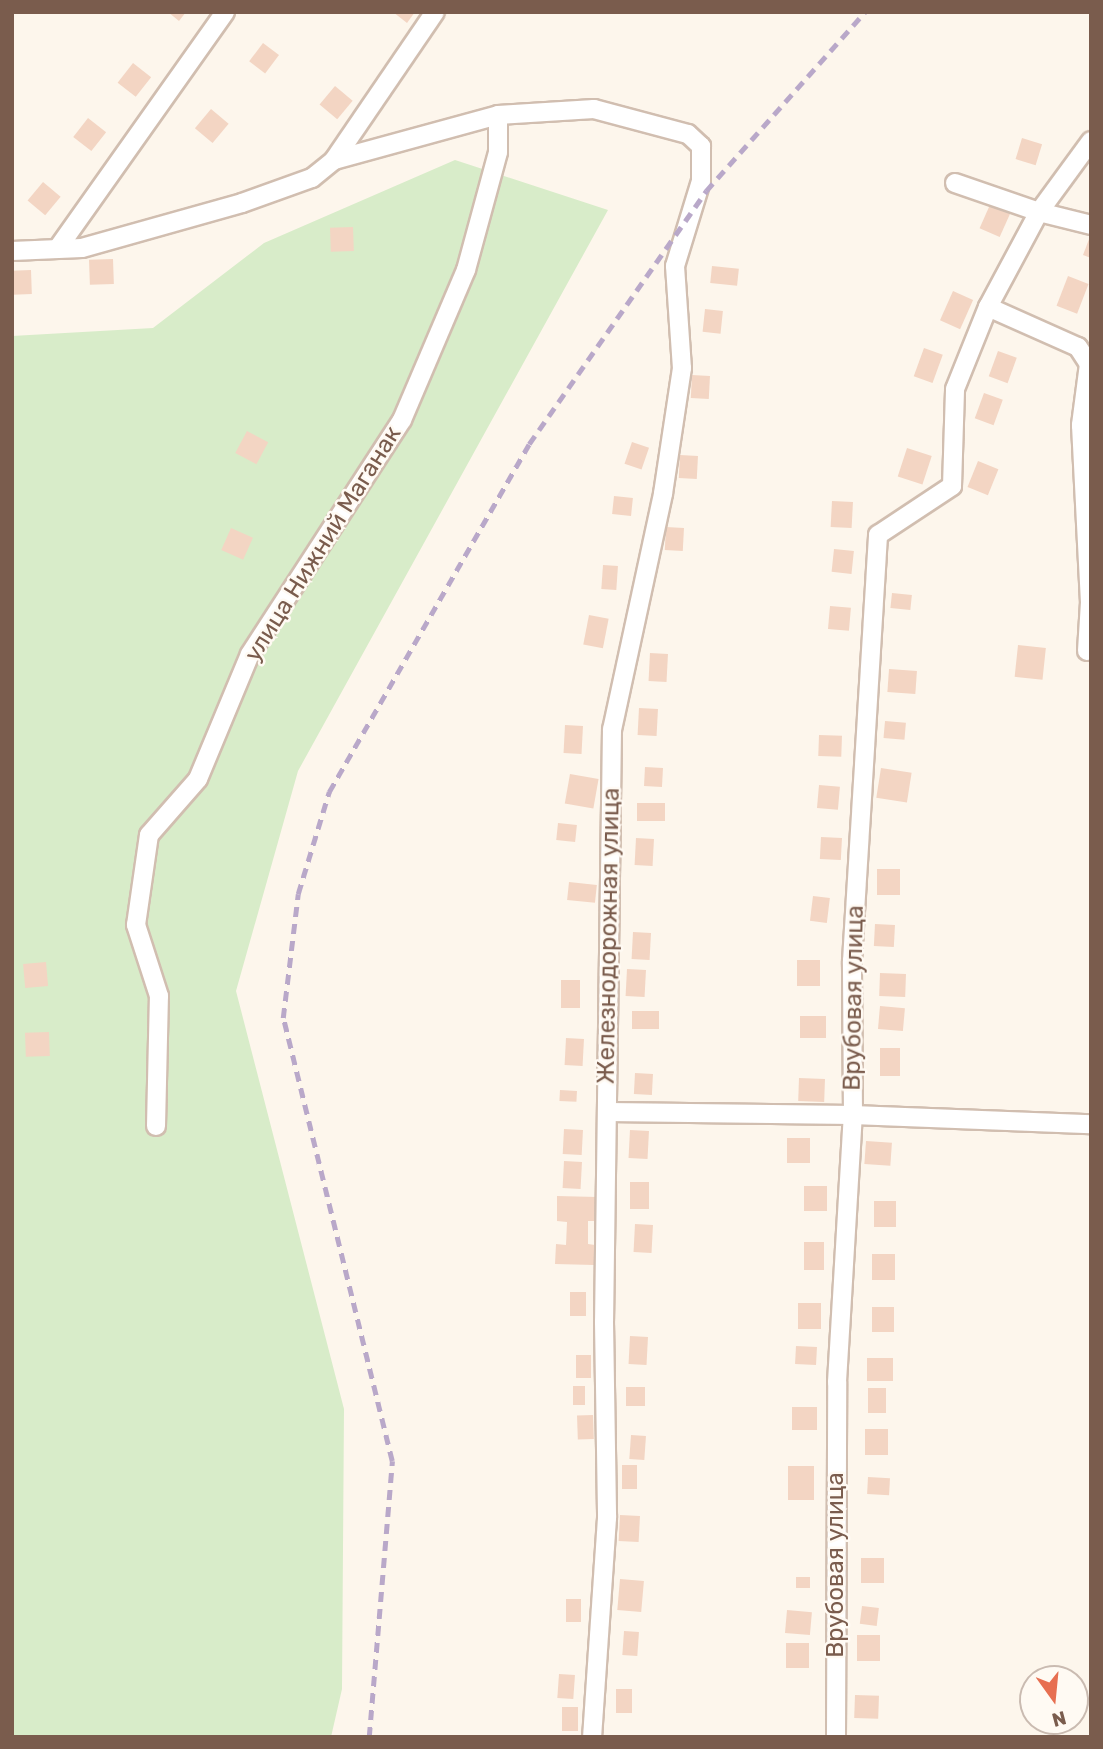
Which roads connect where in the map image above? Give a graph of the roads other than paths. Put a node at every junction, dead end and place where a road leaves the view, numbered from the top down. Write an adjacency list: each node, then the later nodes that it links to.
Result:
1 (225, 12): 9 (street)
2 (435, 12): 5 (street)
3 (498, 115): 5 (street); 13 (street, Железнодорожная улица); 16 (street, улица Нижний Маганак)
4 (1091, 141): 7 (street, Врубовая улица)
5 (334, 160): 9 (street)
6 (955, 183): 7 (street)
7 (1040, 212): 8 (street); 11 (street, Врубовая улица)
8 (1091, 225)
9 (58, 248): 10 (street)
10 (12, 251)
11 (988, 307): 12 (street); 14 (street, Врубовая улица)
12 (1087, 651)
13 (608, 1112): 14 (street); 17 (street, Железнодорожная улица)
14 (853, 1115): 15 (street); 18 (street, Врубовая улица)
15 (1091, 1124)
16 (156, 1126)
17 (592, 1737)
18 (836, 1737)

